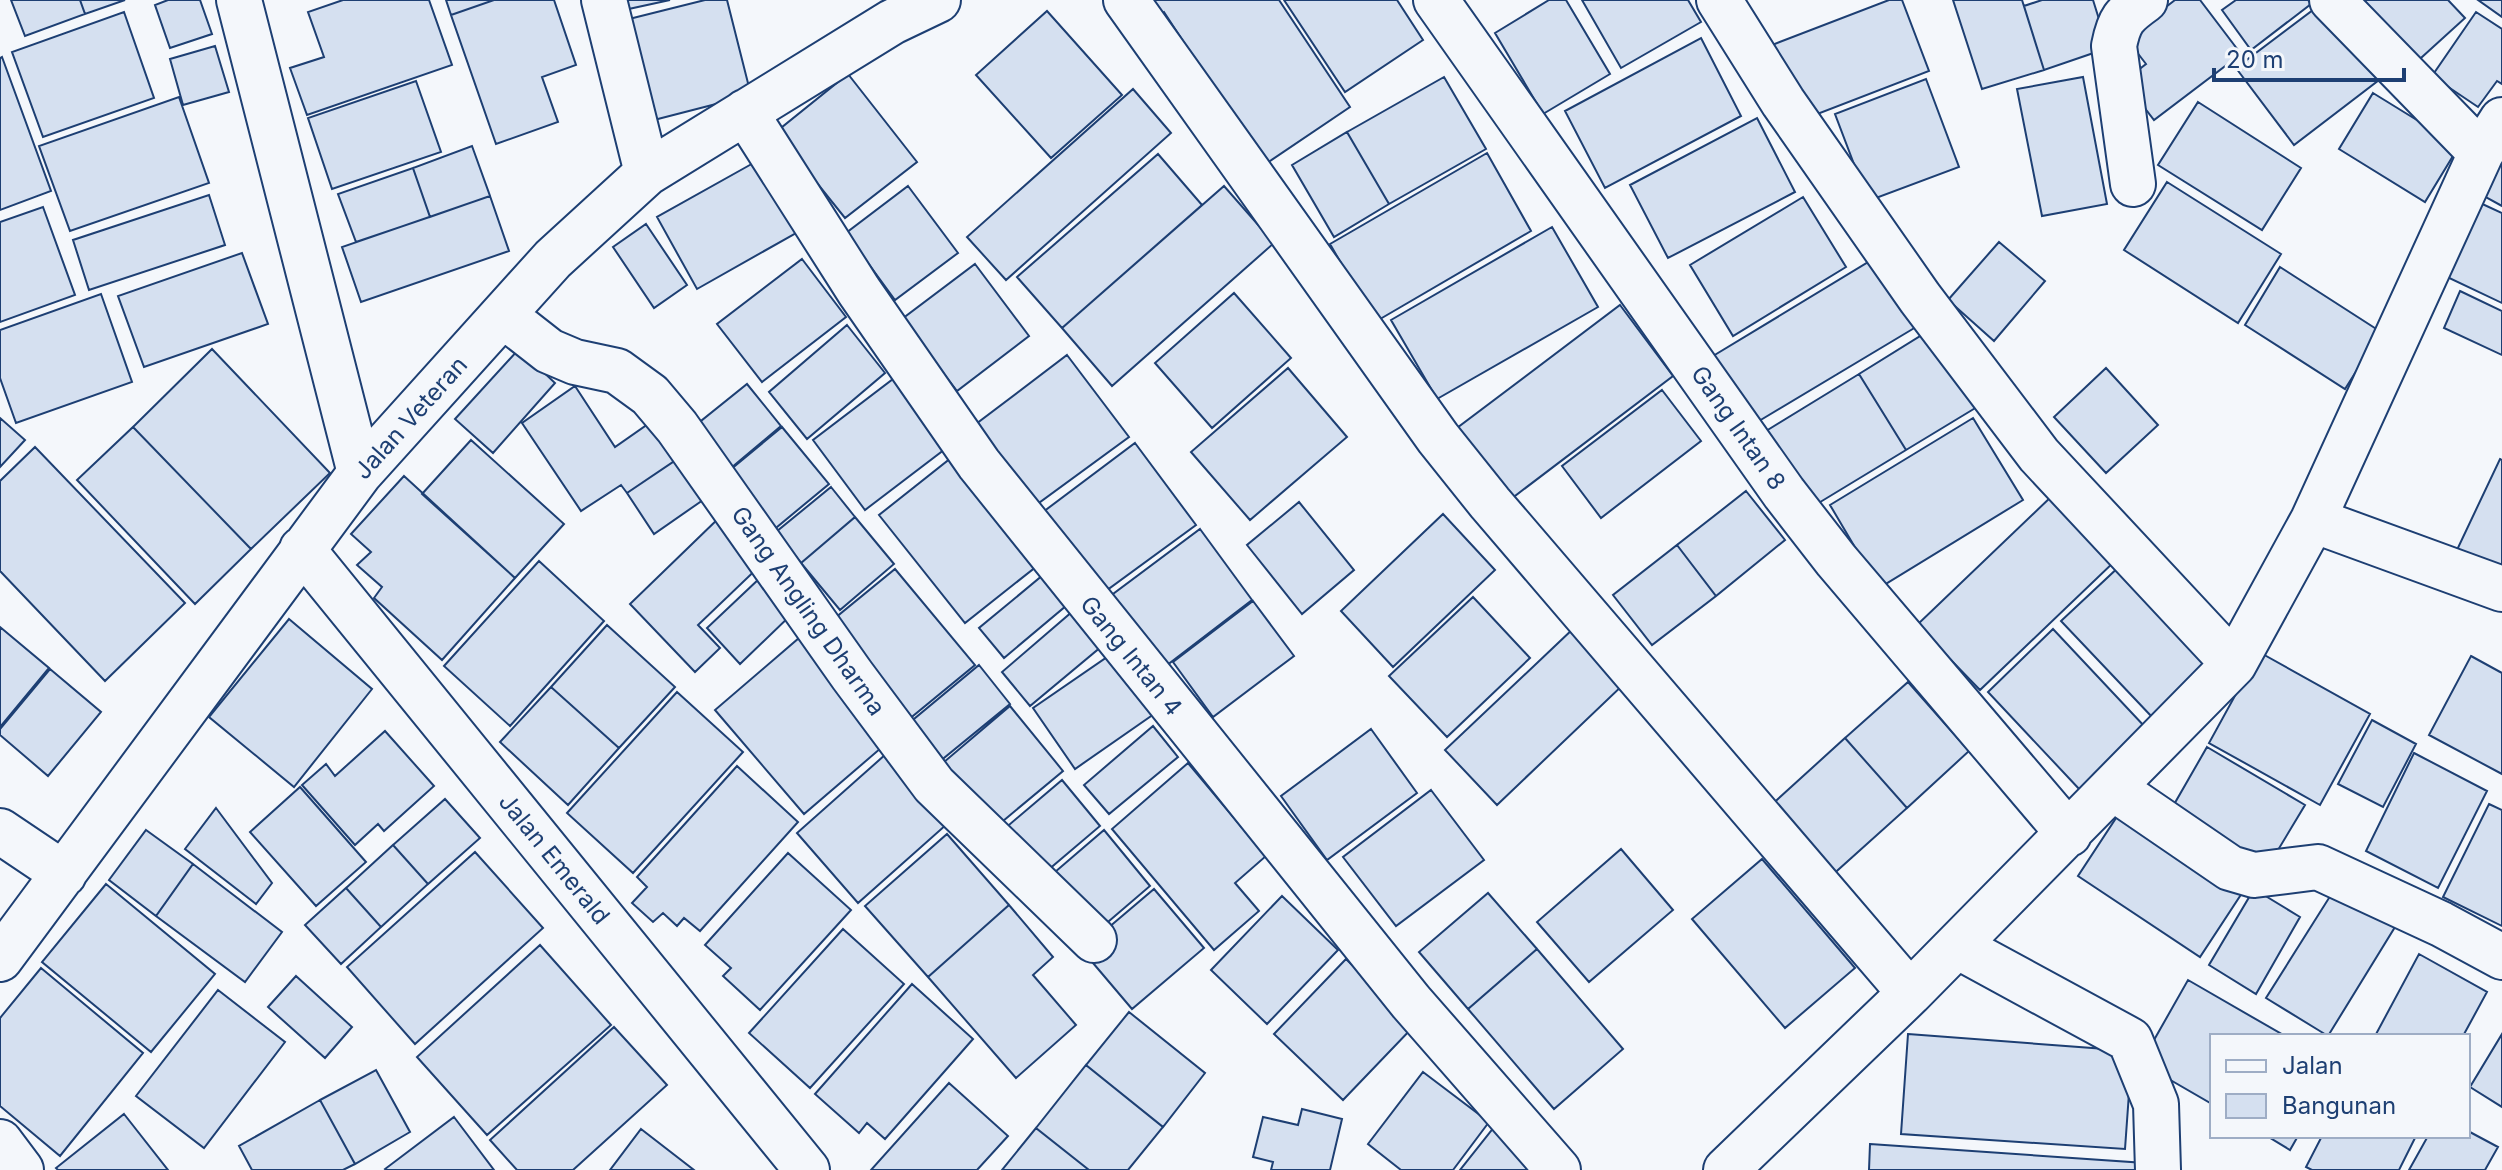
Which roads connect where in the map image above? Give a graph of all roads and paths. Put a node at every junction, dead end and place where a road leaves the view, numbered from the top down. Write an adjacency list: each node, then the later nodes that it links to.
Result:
1 (239, 0): 14 (street)
2 (604, 0): 11 (street)
3 (938, 0): 9 (street, Jalan Veteran)
4 (1126, 0): 27 (street)
5 (1436, 0): 21 (street, Gang Intan 8)
6 (1719, 0): 18 (street)
7 (2145, 0): 12 (street)
8 (2332, 0): 10 (street)
9 (745, 112): 11 (street, Jalan Veteran); 31 (street, Gang Intan 4)
10 (2491, 136): 15 (street)
11 (647, 173): 13 (street, Jalan Veteran)
12 (2133, 184)
13 (503, 315): 14 (street, Jalan Veteran); 23 (street, Gang Angling Dharma)
14 (360, 473): 16 (street, Jalan Veteran)
15 (2313, 520): 17 (street); 18 (street)
16 (302, 549): 22 (street, Jalan Veteran); 30 (street, Jalan Emerald)
17 (2502, 589)
18 (2234, 664): 19 (street)
19 (2113, 788): 21 (street); 25 (street)
20 (0, 831): 22 (street)
21 (2069, 834): 24 (street)
22 (64, 874): 26 (street, Jalan Veteran)
23 (1094, 940)
24 (1957, 946): 27 (street); 33 (street)
25 (2502, 957)
26 (0, 959)
27 (1910, 993): 32 (street)
28 (0, 1142): 29 (street)
29 (21, 1170)
30 (807, 1170)
31 (1558, 1170)
32 (1726, 1170)
33 (2158, 1170)

